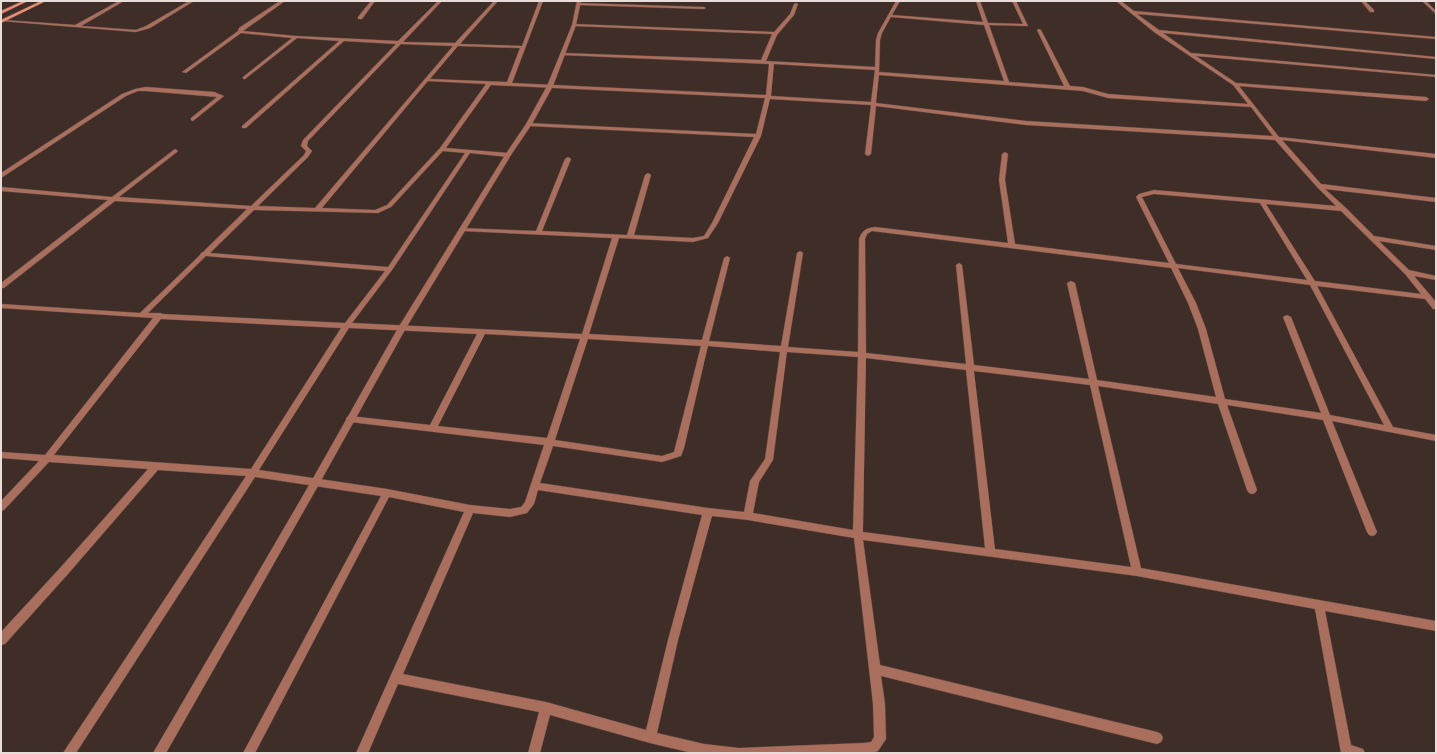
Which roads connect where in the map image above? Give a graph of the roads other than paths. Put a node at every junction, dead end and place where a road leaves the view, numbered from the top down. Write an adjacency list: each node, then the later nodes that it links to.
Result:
1 (26, 1): 22 (main road)
2 (44, 1): 25 (main road)
3 (122, 1): 28 (street)
4 (192, 1): 28 (street)
5 (283, 1): 31 (street)
6 (373, 1): 24 (street)
7 (440, 1): 36 (street)
8 (496, 1): 37 (street)
9 (541, 1): 38 (street)
10 (898, 1): 23 (street)
11 (978, 1): 26 (street)
12 (1014, 1): 26 (street)
13 (1118, 1): 21 (street)
14 (1363, 1): 19 (street)
15 (1424, 1): 20 (street)
16 (578, 2): 18 (street); 27 (street)
17 (796, 4): 32 (street)
18 (704, 8)
19 (1372, 11)
20 (1435, 11)
21 (1132, 12): 30 (street); 34 (street)
22 (1, 13)
23 (891, 16): 26 (street); 44 (street)
24 (360, 18)
25 (2, 21): 28 (street)
26 (986, 24): 51 (street)
27 (574, 25): 32 (street); 39 (street)
28 (75, 27)
29 (1039, 30): 54 (street)
30 (1155, 30): 40 (street); 41 (street)
31 (240, 32): 33 (street); 45 (street)
32 (775, 32): 42 (street)
33 (296, 37): 35 (street); 47 (street)
34 (1436, 38)
35 (344, 39): 36 (street); 61 (street)
36 (400, 43): 37 (street); 79 (street)
37 (457, 44): 38 (street); 48 (street)
38 (523, 47): 50 (street)
39 (562, 54): 42 (street); 53 (street)
40 (1189, 54): 46 (street); 52 (street)
41 (1436, 58)
42 (763, 62): 43 (street)
43 (772, 62): 44 (street); 55 (street)
44 (877, 71): 51 (street); 57 (street)
45 (184, 72)
46 (1436, 76)
47 (245, 78)
48 (428, 80): 49 (street); 81 (street)
49 (490, 83): 50 (street); 64 (street)
50 (509, 84): 53 (street)
51 (1007, 84): 54 (street)
52 (1235, 84): 56 (street); 58 (street)
53 (550, 86): 55 (street); 60 (street)
54 (1068, 88): 58 (street)
55 (768, 97): 57 (street); 62 (street)
56 (1426, 99)
57 (873, 104): 63 (street); 67 (street)
58 (1252, 106): 63 (street)
59 (193, 119): 72 (street)
60 (529, 124): 62 (street); 69 (street)
61 (244, 127)
62 (758, 136): 85 (street)
63 (1277, 138): 70 (street); 74 (street)
64 (442, 149): 66 (street); 81 (street)
65 (175, 151): 76 (street)
66 (468, 152): 69 (street); 94 (street)
67 (868, 154)
68 (1005, 154): 87 (street)
69 (508, 155): 82 (street)
70 (1436, 156)
71 (568, 159): 83 (street)
72 (1, 176)
73 (648, 176): 85 (street)
74 (1319, 186): 77 (street); 80 (street)
75 (1, 189): 76 (street)
76 (113, 199): 79 (street); 99 (street)
77 (1436, 200)
78 (1262, 202): 80 (street); 93 (street); 97 (street)
79 (254, 208): 81 (street); 90 (street)
80 (1344, 209): 86 (street)
81 (317, 210)
82 (462, 229): 83 (street); 107 (street)
83 (538, 233): 84 (street)
84 (616, 236): 85 (street); 109 (street)
85 (630, 237)
86 (1374, 238): 88 (street); 95 (street)
87 (1012, 246): 93 (street); 112 (street)
88 (1436, 248)
89 (800, 253): 111 (street)
90 (203, 254): 94 (street); 103 (street)
91 (727, 258): 110 (street)
92 (959, 264): 113 (street)
93 (1171, 264): 97 (street); 115 (street)
94 (390, 269): 106 (street)
95 (1407, 272): 96 (street); 100 (street)
96 (1436, 278)
97 (1312, 282): 100 (street); 119 (street)
98 (1071, 283): 114 (street)
99 (1, 286)
100 (1428, 297): 102 (street)
101 (1, 306): 103 (street)
102 (1436, 307)
103 (142, 315): 104 (street)
104 (160, 315): 106 (street); 123 (street)
105 (1287, 317): 116 (street)
106 (347, 325): 107 (street); 125 (street)
107 (402, 328): 108 (street); 117 (street)
108 (482, 332): 109 (street); 118 (street)
109 (585, 336): 110 (street); 121 (street)
110 (705, 343): 111 (street); 121 (street)
111 (784, 349): 112 (street); 133 (street)
112 (862, 355): 113 (street); 135 (street)
113 (970, 368): 114 (street); 136 (street)
114 (1094, 382): 115 (street); 137 (street)
115 (1221, 400): 116 (street); 128 (street)
116 (1326, 418): 119 (street); 134 (street)
117 (350, 419): 118 (street); 126 (street)
118 (434, 428): 121 (street)
119 (1390, 429): 120 (street)
120 (1436, 438)
121 (549, 442): 127 (street)
122 (1, 454): 123 (street)
123 (47, 458): 124 (street); 130 (street)
124 (156, 466): 125 (street); 140 (street)
125 (253, 473): 126 (street); 147 (street)
126 (315, 483): 129 (street); 148 (street)
127 (535, 486): 131 (street); 132 (street)
128 (1252, 490)
129 (387, 493): 131 (street); 149 (street)
130 (1, 507)
131 (470, 508): 142 (street)
132 (708, 512): 133 (street); 144 (street)
133 (748, 516): 135 (street)
134 (1372, 532)
135 (858, 535): 136 (street); 141 (street)
136 (990, 552): 137 (street)
137 (1137, 572): 138 (street)
138 (1319, 604): 139 (street); 146 (street)
139 (1436, 626)
140 (1, 640)
141 (875, 669): 145 (street); 153 (street)
142 (396, 678): 143 (street); 150 (street)
143 (546, 708): 144 (street); 151 (street)
144 (650, 737): 152 (street)
145 (1157, 738)
146 (1346, 751): 154 (street)
147 (69, 753)
148 (159, 753)
149 (249, 753)
150 (362, 753)
151 (534, 753)
152 (737, 753)
153 (740, 753)
154 (1359, 753)

